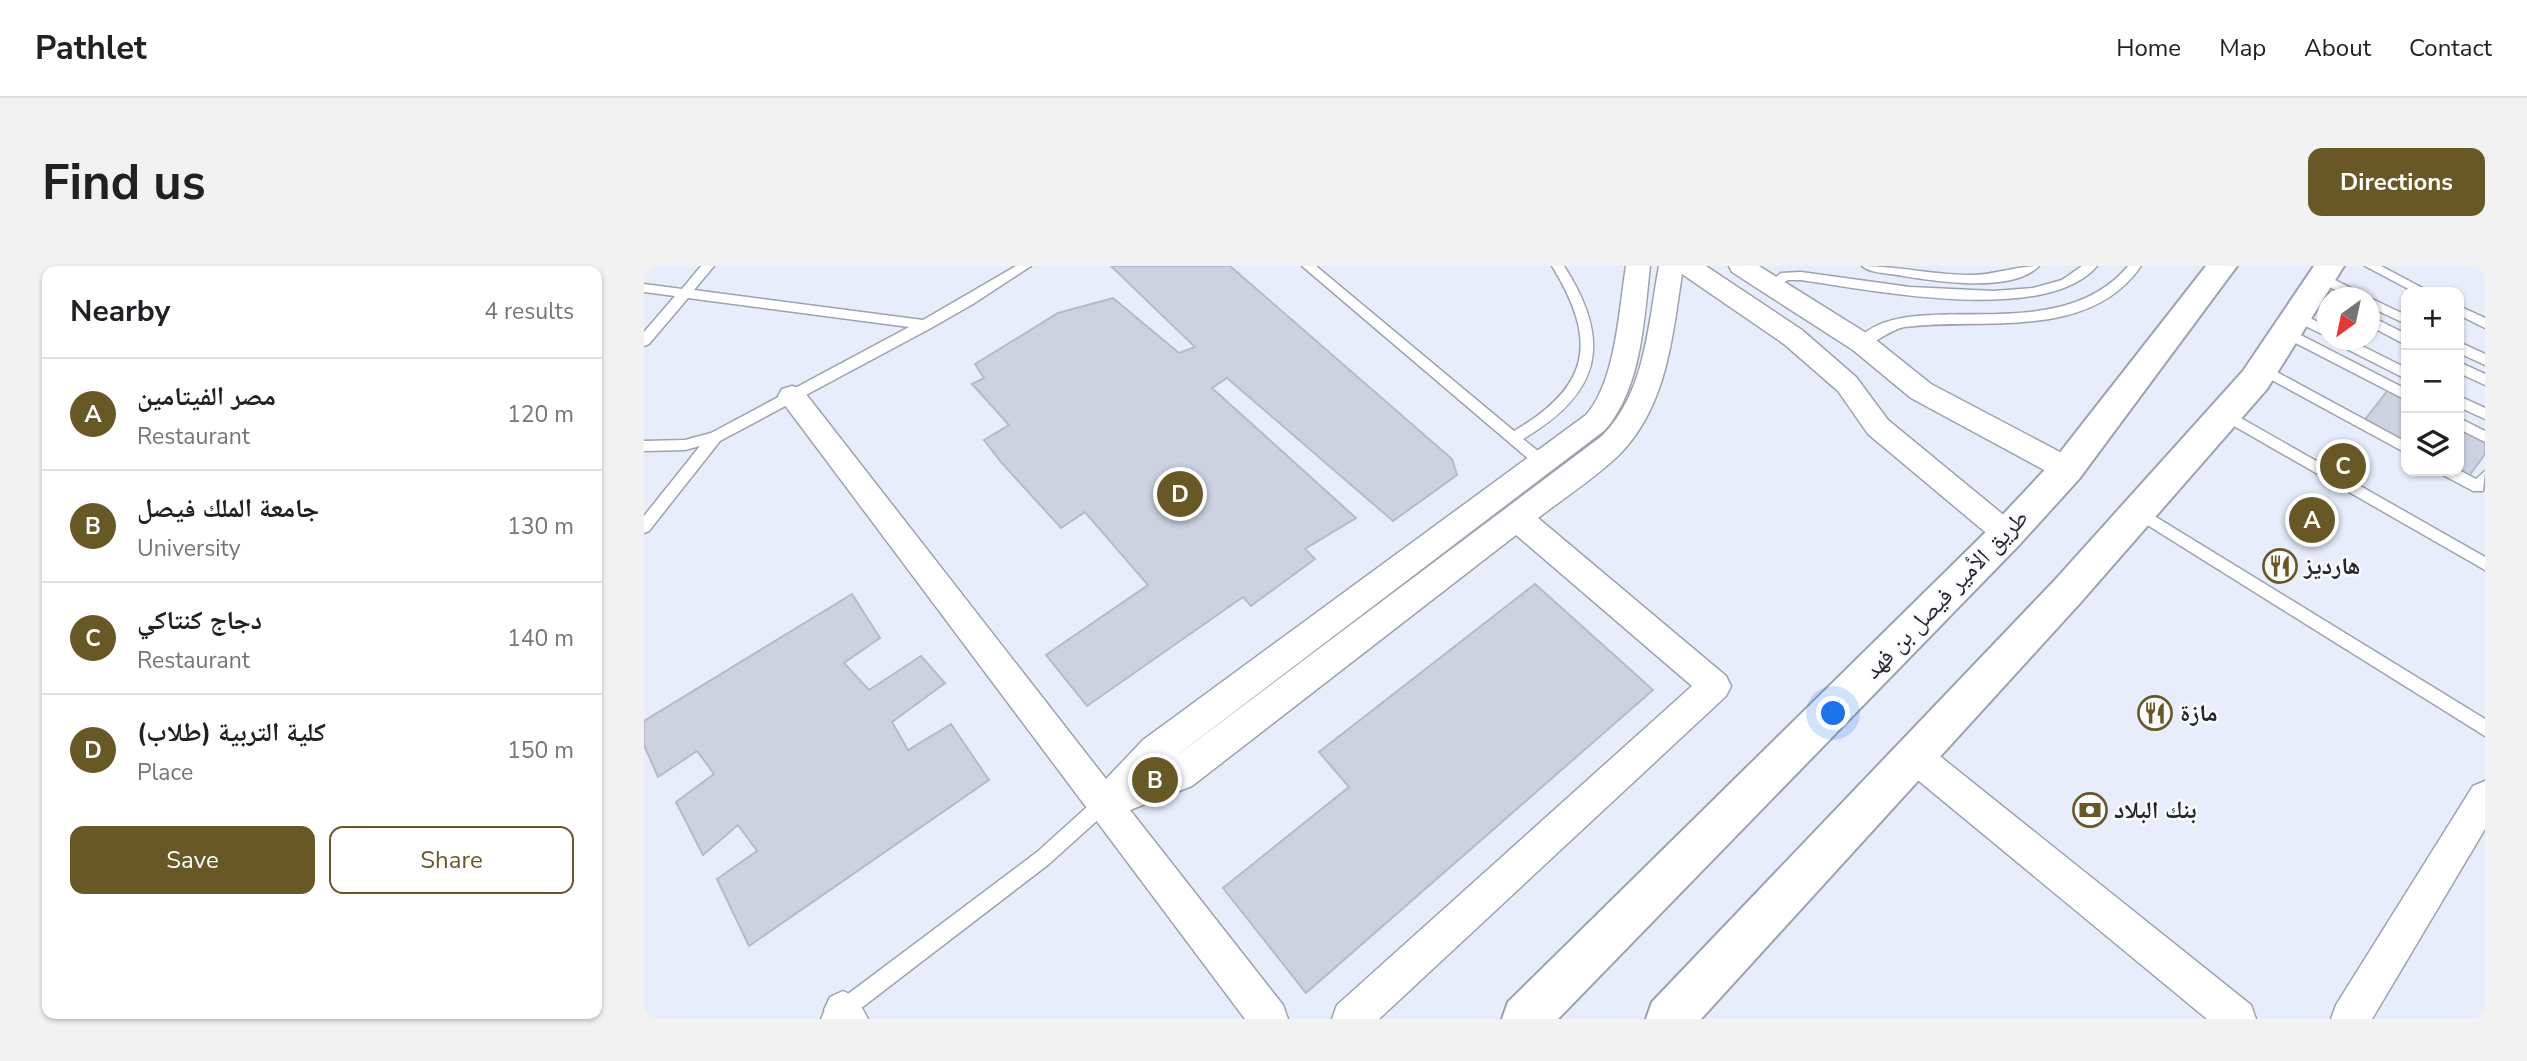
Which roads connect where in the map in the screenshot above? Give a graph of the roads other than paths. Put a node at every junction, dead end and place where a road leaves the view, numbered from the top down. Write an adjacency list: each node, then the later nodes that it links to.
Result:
1 (708, 266): 18 (lane)
2 (1025, 266): 25 (lane)
3 (1307, 266): 46 (lane)
4 (1558, 266): 46 (lane)
5 (1638, 266): 49 (street)
6 (1671, 266): 54 (street)
7 (1688, 266): 20 (street)
8 (1741, 266): 15 (street)
9 (1868, 266): 10 (lane)
10 (2032, 266)
11 (2091, 266): 15 (lane)
12 (2135, 266): 29 (lane)
13 (2222, 266): 50 (main road, طريق الأمير فيصل بن فهد)
14 (2371, 266): 16 (lane)
15 (1772, 285): 20 (street); 29 (street)
16 (2414, 287)
17 (644, 288): 18 (lane)
18 (684, 293): 25 (lane); 28 (lane)
19 (2311, 297): 34 (main road); 38 (lane)
20 (1744, 305): 33 (street)
21 (2380, 307): 23 (lane)
22 (2464, 312): 24 (lane)
23 (2401, 318)
24 (2485, 323)
25 (926, 325): 39 (lane)
26 (2380, 326): 27 (lane)
27 (2401, 337)
28 (644, 341)
29 (1862, 343): 33 (street); 50 (street)
30 (2359, 350): 36 (lane)
31 (2464, 350): 32 (lane)
32 (2485, 360)
33 (1825, 365): 56 (street)
34 (2262, 369): 41 (main road); 47 (lane)
35 (2464, 370): 37 (lane)
36 (2401, 371)
37 (2485, 380)
38 (2401, 390)
39 (792, 396): 44 (lane); 61 (street)
40 (2464, 404): 42 (lane)
41 (2225, 414): 53 (main road); 57 (lane)
42 (2485, 414)
43 (2464, 426): 45 (lane)
44 (715, 437): 48 (lane); 55 (lane)
45 (2485, 437)
46 (1513, 438): 49 (lane)
47 (2401, 445)
48 (644, 446)
49 (1543, 463): 61 (street)
50 (2067, 469): 56 (main road, طريق الأمير فيصل بن فهد)
51 (2457, 476): 52 (lane)
52 (2485, 477)
53 (2138, 512): 58 (lane); 59 (main road)
54 (1517, 518): 61 (street); 64 (street)
55 (644, 527)
56 (2007, 534): 65 (main road, طريق الأمير فيصل بن فهد)
57 (2485, 564)
58 (2485, 728)
59 (1914, 756): 66 (main road); 67 (street)
60 (2485, 797): 68 (street)
61 (1104, 803): 62 (lane); 63 (street)
62 (841, 1016)
63 (1269, 1019)
64 (1351, 1019)
65 (1525, 1019)
66 (1669, 1019)
67 (2237, 1019)
68 (2350, 1019)

